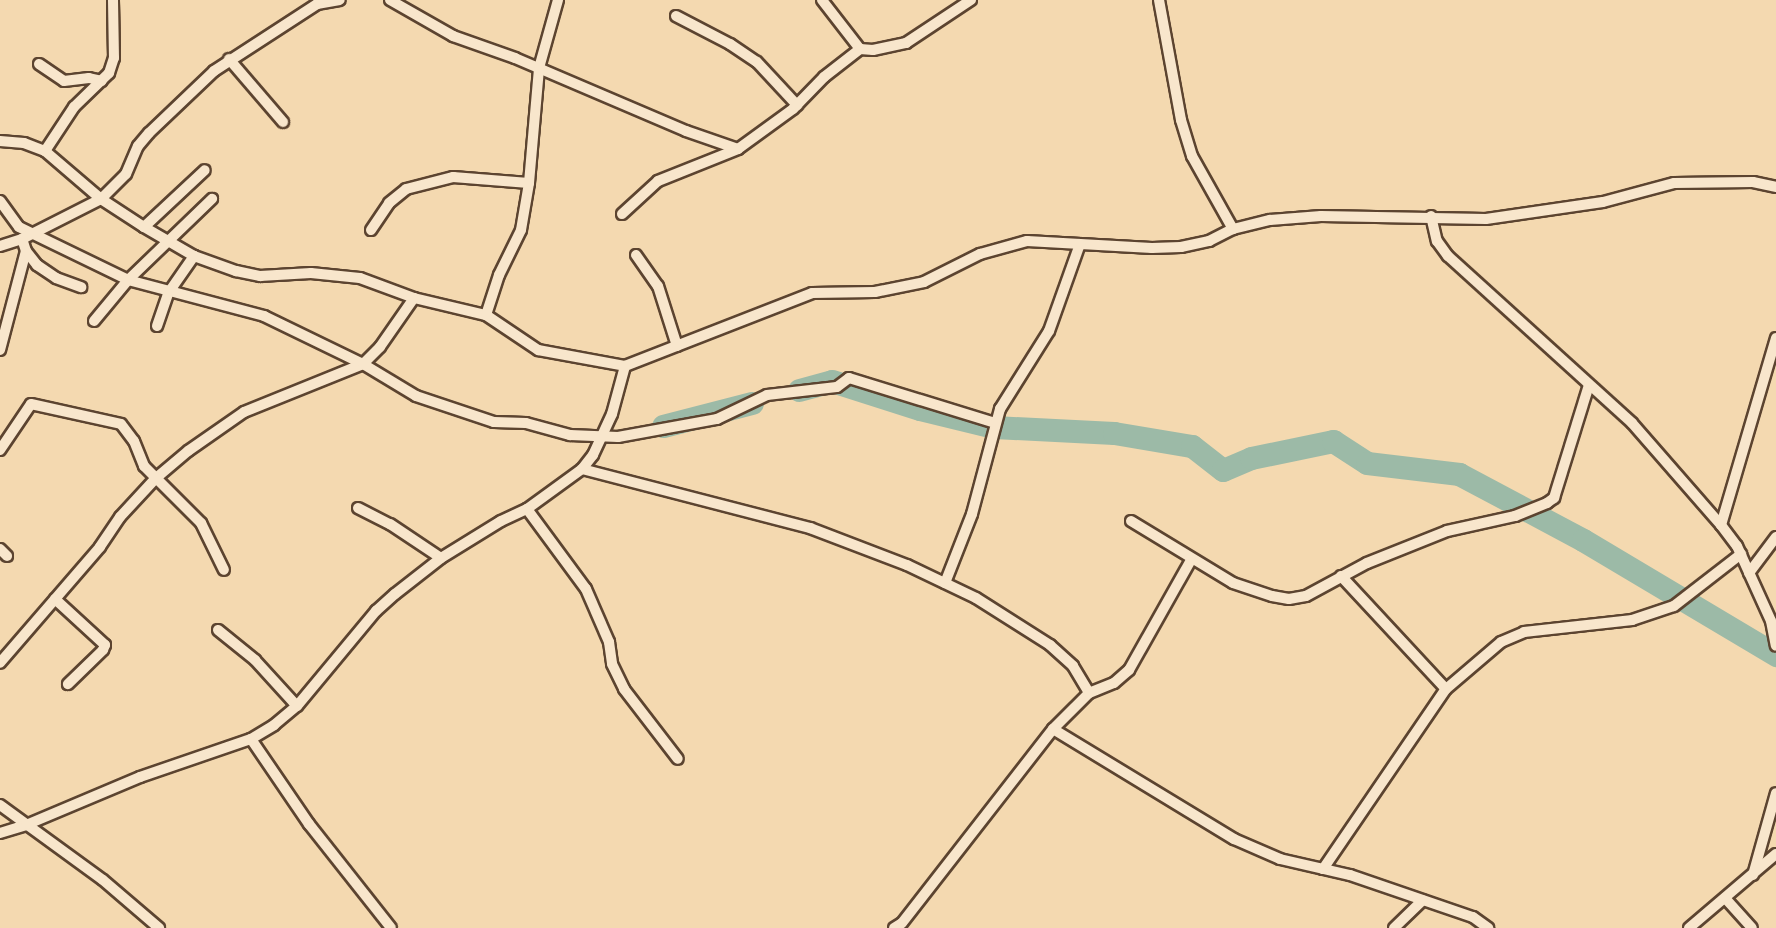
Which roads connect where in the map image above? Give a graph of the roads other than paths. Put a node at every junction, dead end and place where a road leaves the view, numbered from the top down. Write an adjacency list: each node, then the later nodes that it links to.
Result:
1 (113, 0): 13 (street)
2 (340, 0): 10 (street)
3 (390, 0): 12 (street)
4 (558, 0): 12 (street)
5 (822, 0): 9 (street)
6 (971, 0): 9 (street)
7 (1160, 0): 28 (street)
8 (676, 16): 14 (street)
9 (860, 50): 14 (street)
10 (229, 59): 15 (street); 22 (street)
11 (39, 64): 13 (street)
12 (539, 68): 17 (street); 20 (street)
13 (102, 81): 18 (street)
14 (797, 105): 17 (street)
15 (283, 122)
16 (0, 141): 18 (street)
17 (738, 149): 25 (street)
18 (44, 151): 22 (street)
19 (205, 170): 27 (street)
20 (530, 184): 29 (street); 41 (street)
21 (1776, 187): 26 (street)
22 (101, 199): 27 (street); 30 (street)
23 (212, 199): 31 (street)
24 (0, 201): 30 (street)
25 (622, 214)
26 (1431, 216): 28 (street); 49 (street)
27 (144, 227): 31 (street)
28 (1233, 229): 32 (street)
29 (371, 230)
30 (27, 237): 33 (street); 34 (street); 37 (street)
31 (167, 241): 36 (street); 37 (street)
32 (1080, 244): 45 (street); 50 (street)
33 (0, 246)
34 (26, 251): 38 (street); 46 (street)
35 (636, 255): 45 (street)
36 (194, 256): 39 (street); 40 (street)
37 (128, 280): 39 (street); 42 (street)
38 (81, 288)
39 (169, 292): 43 (street); 47 (street)
40 (414, 298): 41 (street); 47 (street)
41 (486, 315): 48 (street)
42 (94, 321)
43 (157, 326)
44 (1776, 338): 58 (street)
45 (677, 346): 48 (street)
46 (0, 350)
47 (363, 364): 51 (street); 54 (street)
48 (625, 366): 51 (street)
49 (1589, 385): 58 (street); 65 (street)
50 (995, 423): 51 (street); 66 (street)
51 (601, 436): 53 (street)
52 (0, 450): 54 (street)
53 (582, 469): 56 (street); 66 (street)
54 (156, 478): 63 (street); 67 (street)
55 (358, 508): 61 (street)
56 (527, 509): 61 (street); 77 (street)
57 (1131, 521): 62 (street)
58 (1721, 525): 60 (street)
59 (1776, 537): 64 (street)
60 (1741, 554): 64 (street); 72 (street)
61 (441, 558): 74 (street)
62 (1191, 560): 65 (street); 73 (street)
63 (224, 569)
64 (1749, 573): 69 (street)
65 (1341, 576): 72 (street)
66 (945, 583): 73 (street)
67 (55, 600): 70 (street); 71 (street)
68 (218, 630): 74 (street)
69 (1776, 646)
70 (0, 663)
71 (68, 684)
72 (1446, 689): 83 (street)
73 (1089, 693): 75 (street)
74 (297, 706): 76 (street)
75 (1053, 729): 83 (street); 87 (street)
76 (251, 740): 80 (street); 89 (street)
77 (678, 759)
78 (1776, 793): 84 (street)
79 (0, 805): 80 (street)
80 (26, 825): 81 (street); 88 (street)
81 (0, 833)
82 (1776, 854): 84 (street)
83 (1323, 869): 86 (street)
84 (1753, 875): 85 (street)
85 (1725, 898): 92 (street); 93 (street)
86 (1423, 900): 90 (street); 91 (street)
87 (900, 926)
88 (159, 928)
89 (391, 928)
90 (1394, 928)
91 (1488, 928)
92 (1689, 928)
93 (1752, 928)

